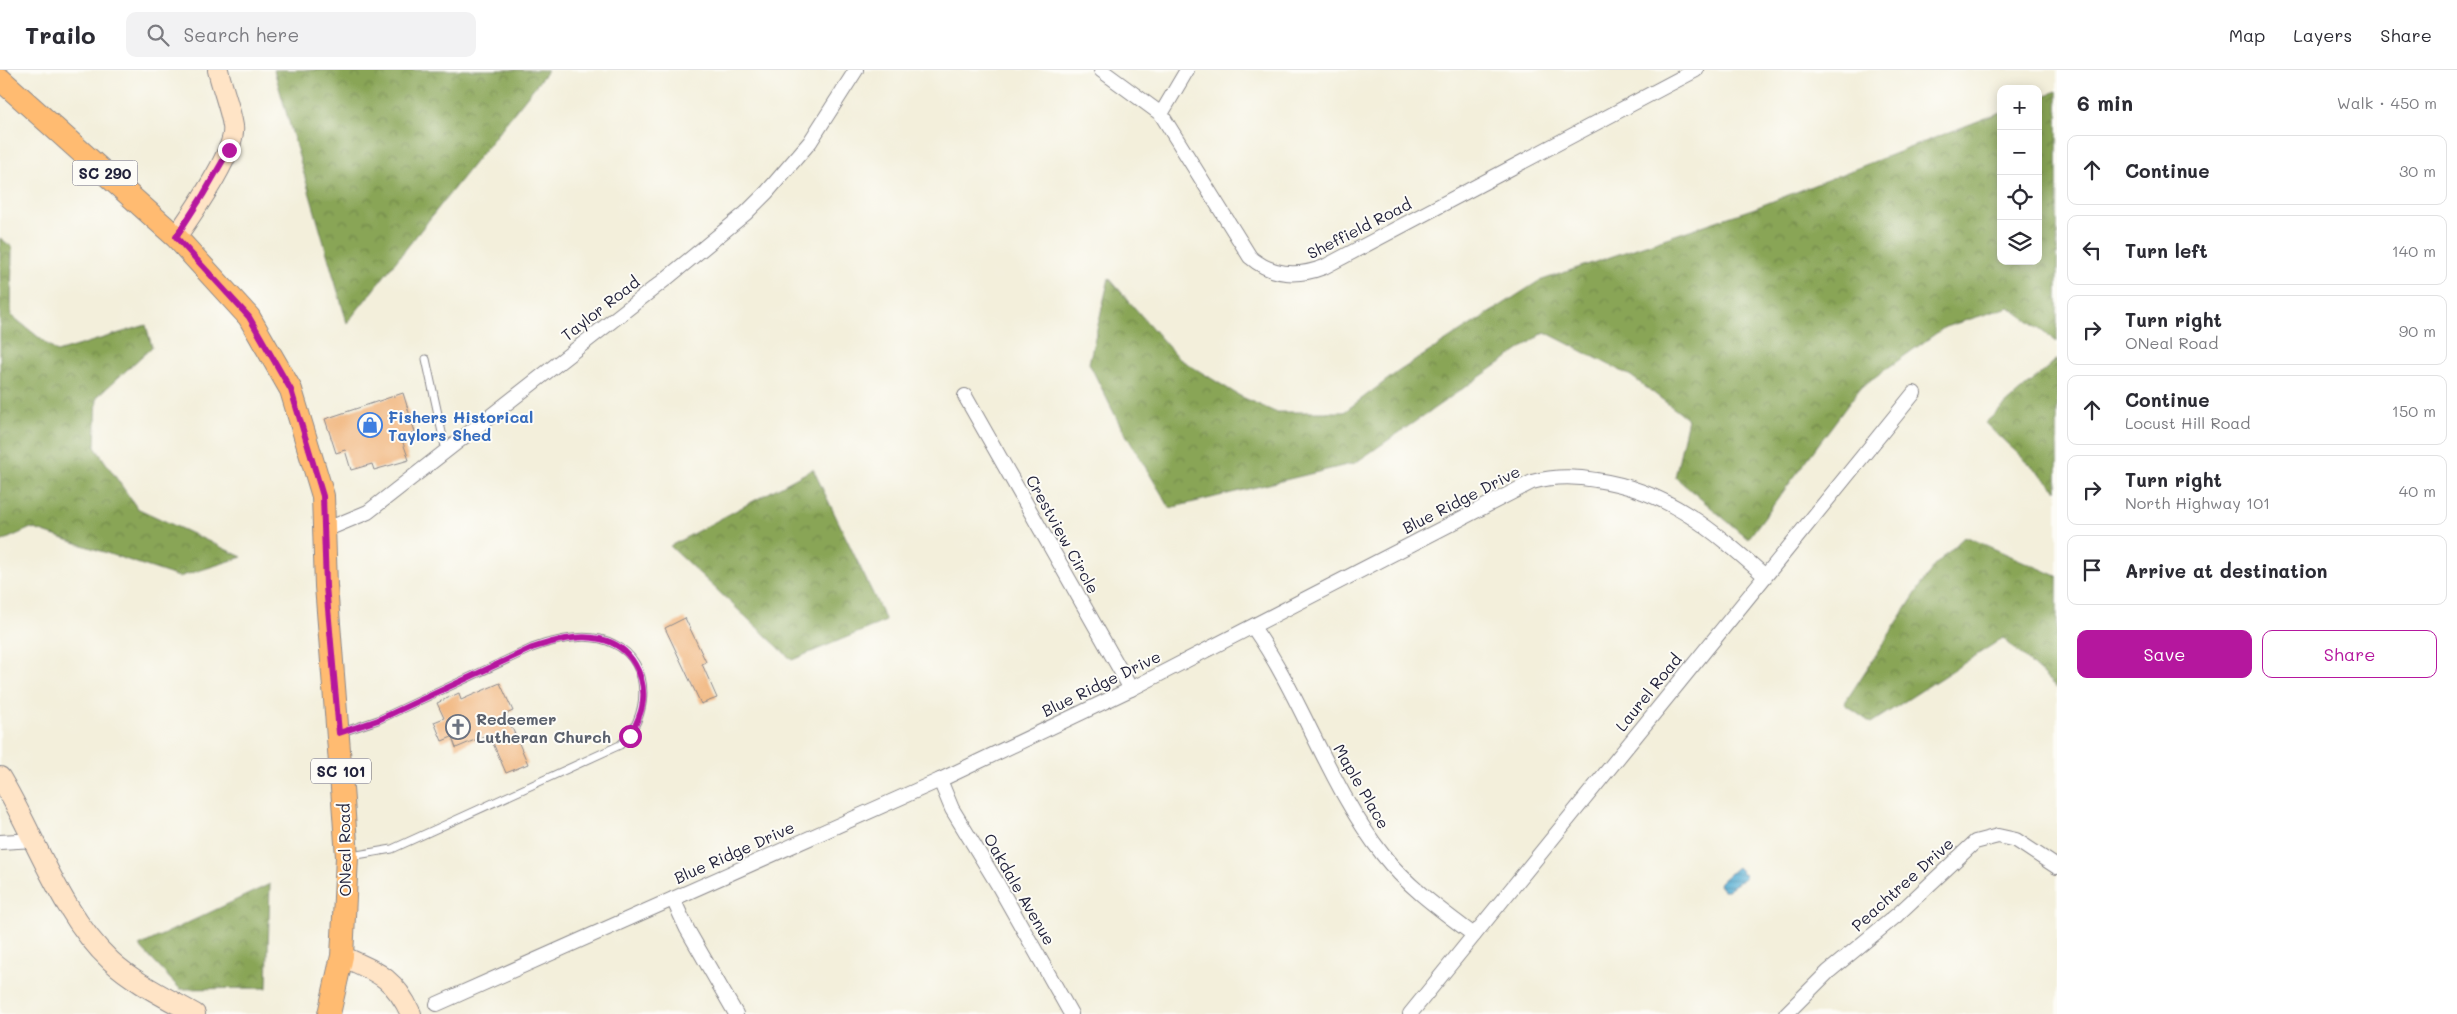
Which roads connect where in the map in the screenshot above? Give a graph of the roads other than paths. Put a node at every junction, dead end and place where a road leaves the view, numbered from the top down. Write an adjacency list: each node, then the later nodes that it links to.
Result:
1 (218, 70): 8 (street)
2 (856, 70): 12 (street, Taylor Road)
3 (1101, 70): 7 (street, Sheffield Road)
4 (1187, 70): 7 (street)
5 (1696, 70): 7 (street, Sheffield Road)
6 (0, 79): 8 (main road, SC 290)
7 (1161, 114)
8 (176, 237): 13 (main road, SC 101)
9 (426, 359): 12 (lane)
10 (1914, 393): 14 (street, Laurel Road)
11 (966, 396): 16 (street, Crestview Circle)
12 (446, 450): 13 (street, Taylor Road)
13 (325, 530): 17 (main road, ONeal Road / SC 101)
14 (1765, 576): 15 (street, Blue Ridge Drive); 25 (street, Laurel Road)
15 (1253, 627): 16 (street, Blue Ridge Drive); 25 (street, Maple Place)
16 (1131, 689): 19 (street, Blue Ridge Drive)
17 (339, 733): 22 (main road, ONeal Road / SC 101); 22 (lane)
18 (0, 777): 20 (street)
19 (940, 780): 24 (street, Blue Ridge Drive); 32 (street, Oakdale Avenue)
20 (35, 840): 21 (street); 28 (street)
21 (0, 842)
22 (347, 857): 26 (main road, ONeal Road / SC 101)
23 (2057, 867): 34 (street, Peachtree Drive)
24 (673, 899): 27 (street, Blue Ridge Drive); 31 (street)
25 (1474, 935): 33 (street, Laurel Road)
26 (342, 956): 29 (main road, SC 101); 30 (street)
27 (436, 1004)
28 (195, 1014)
29 (329, 1014)
30 (411, 1014)
31 (736, 1014)
32 (1072, 1014)
33 (1410, 1014)
34 (1786, 1014)

